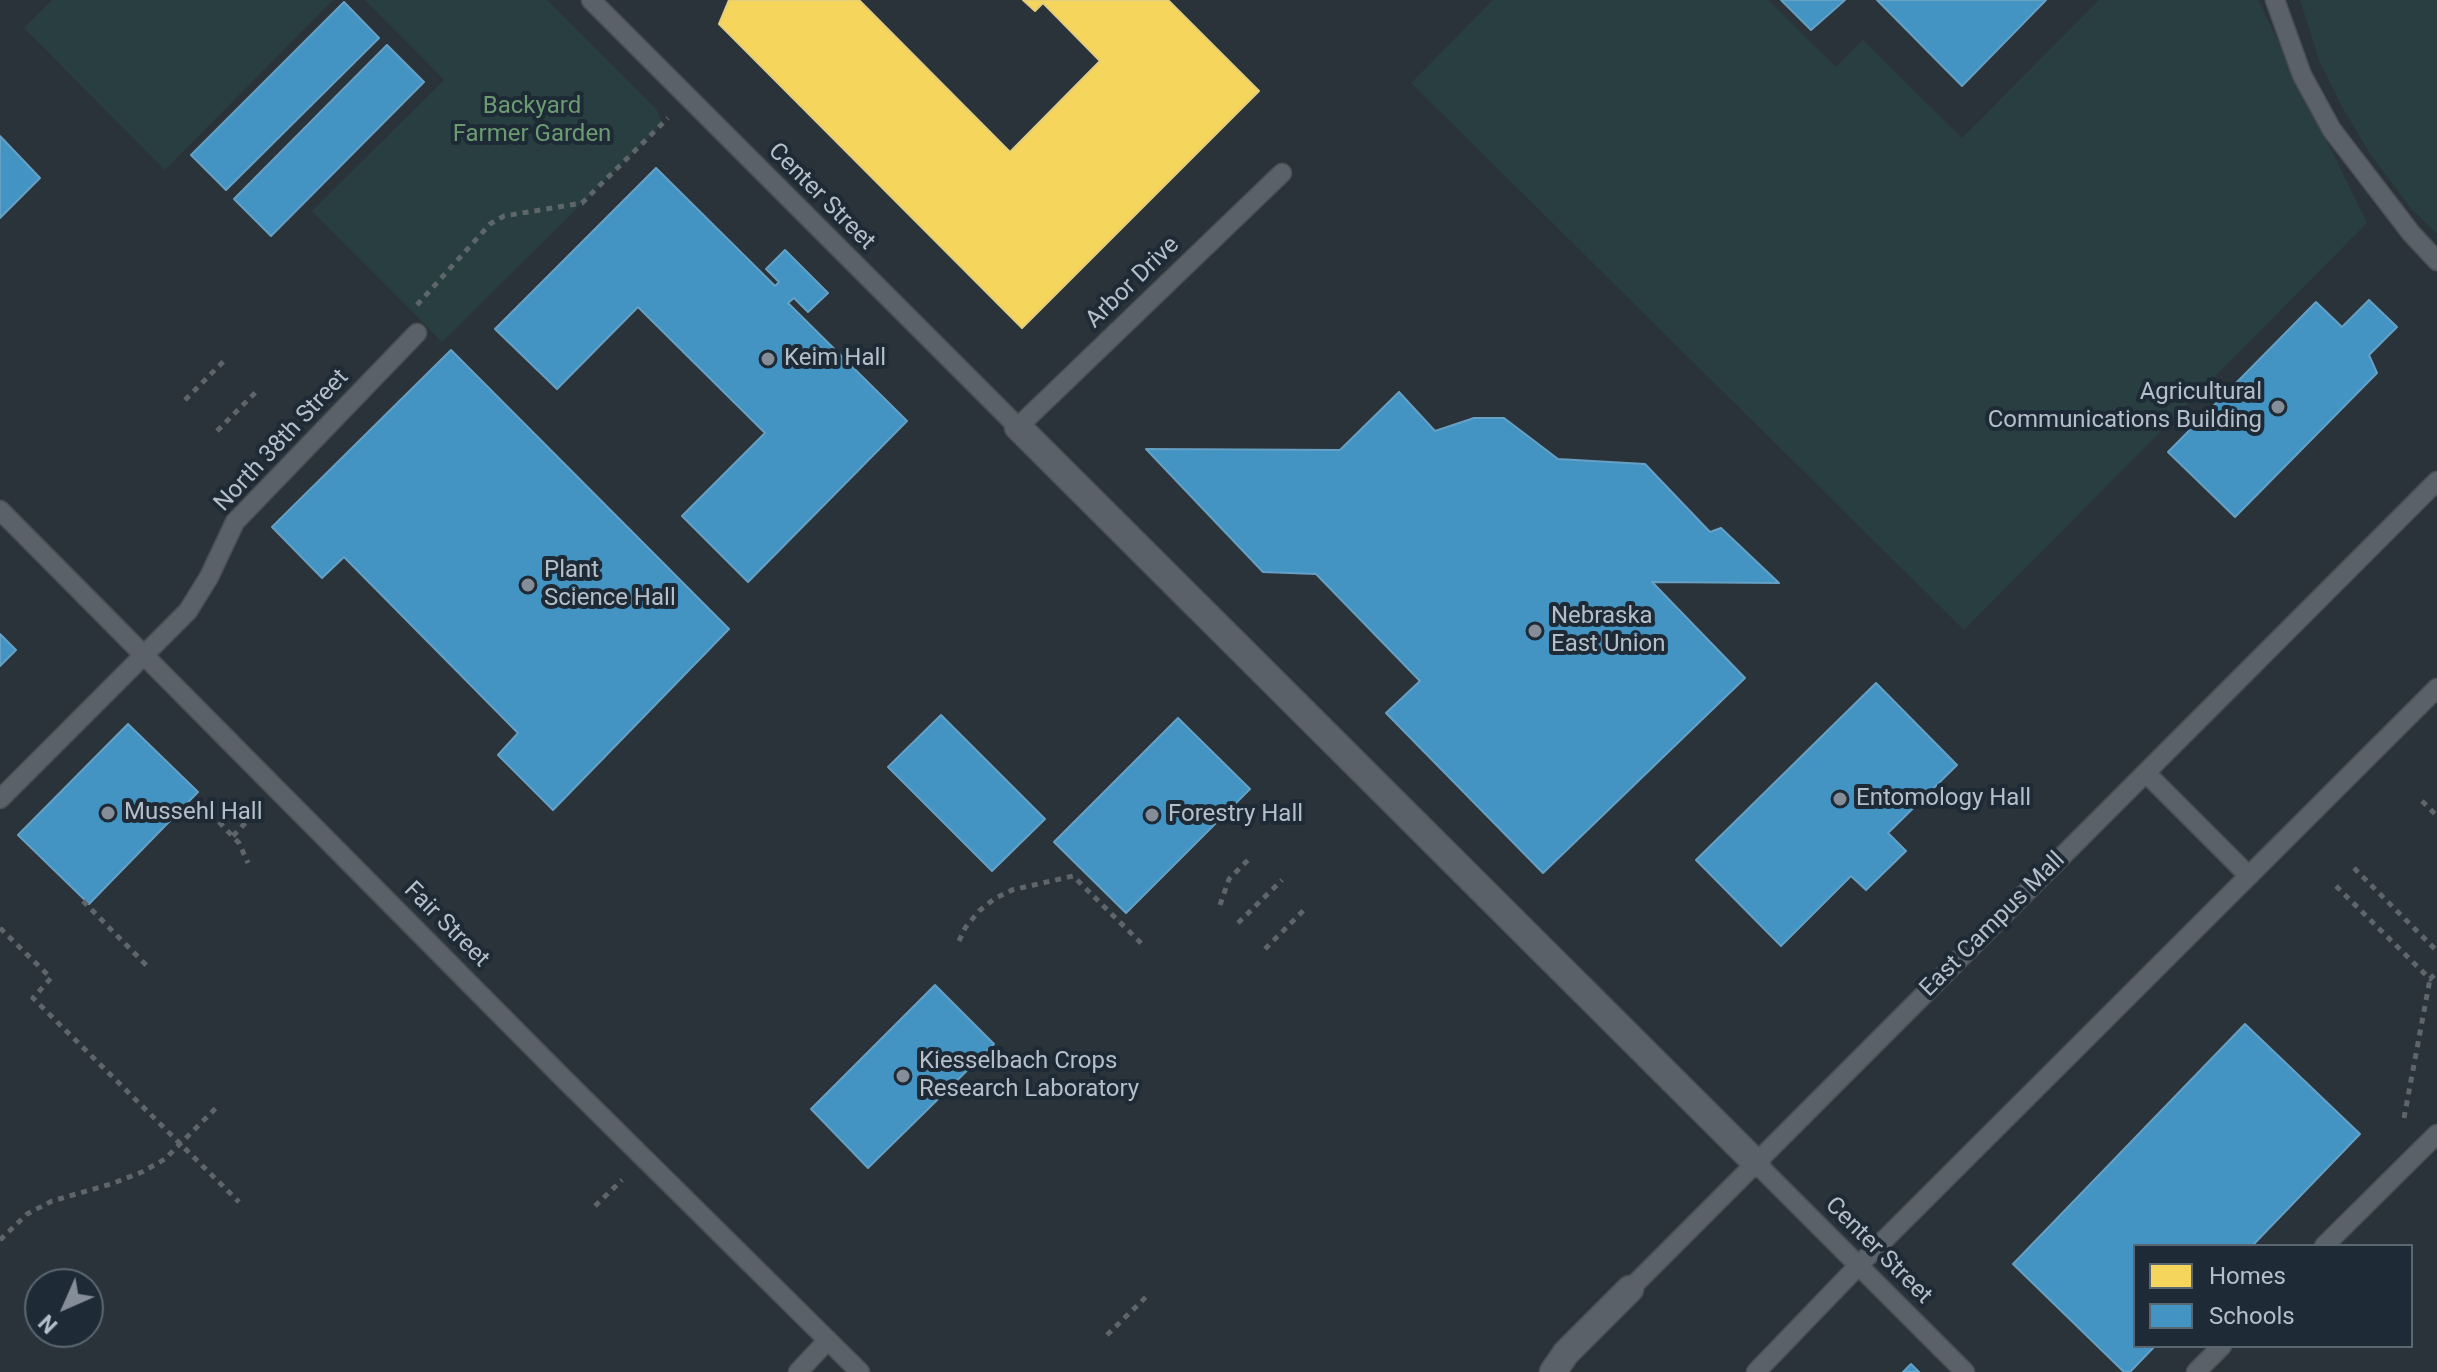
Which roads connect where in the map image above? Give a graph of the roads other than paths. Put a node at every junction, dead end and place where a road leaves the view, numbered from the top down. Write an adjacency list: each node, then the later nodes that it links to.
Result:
1 (591, 0): 6 (lane, Center Street)
2 (2275, 0): 4 (lane)
3 (1282, 173): 6 (lane, Arbor Drive)
4 (2437, 261)
5 (417, 333): 9 (lane, North 38th Street)
6 (1018, 427): 15 (street)
7 (2437, 481): 11 (lane, East Campus Mall)
8 (0, 510): 9 (lane, Fair Street)
9 (145, 655): 12 (lane, North 38th Street); 19 (lane, Fair Street)
10 (2437, 688): 13 (lane)
11 (2146, 773): 13 (lane); 15 (lane, East Campus Mall)
12 (0, 799)
13 (2249, 876): 17 (lane)
14 (2437, 1134): 16 (lane)
15 (1757, 1164): 17 (lane, Center Street); 18 (lane, East Campus Mall)
16 (2326, 1244)
17 (1858, 1266): 24 (lane); 25 (lane, Center Street)
18 (1630, 1289): 23 (street, East Campus Mall)
19 (828, 1340): 21 (lane); 22 (lane, Fair Street)
20 (2220, 1348): 26 (lane)
21 (798, 1372)
22 (860, 1372)
23 (1553, 1372)
24 (1756, 1372)
25 (1965, 1372)
26 (2196, 1372)

